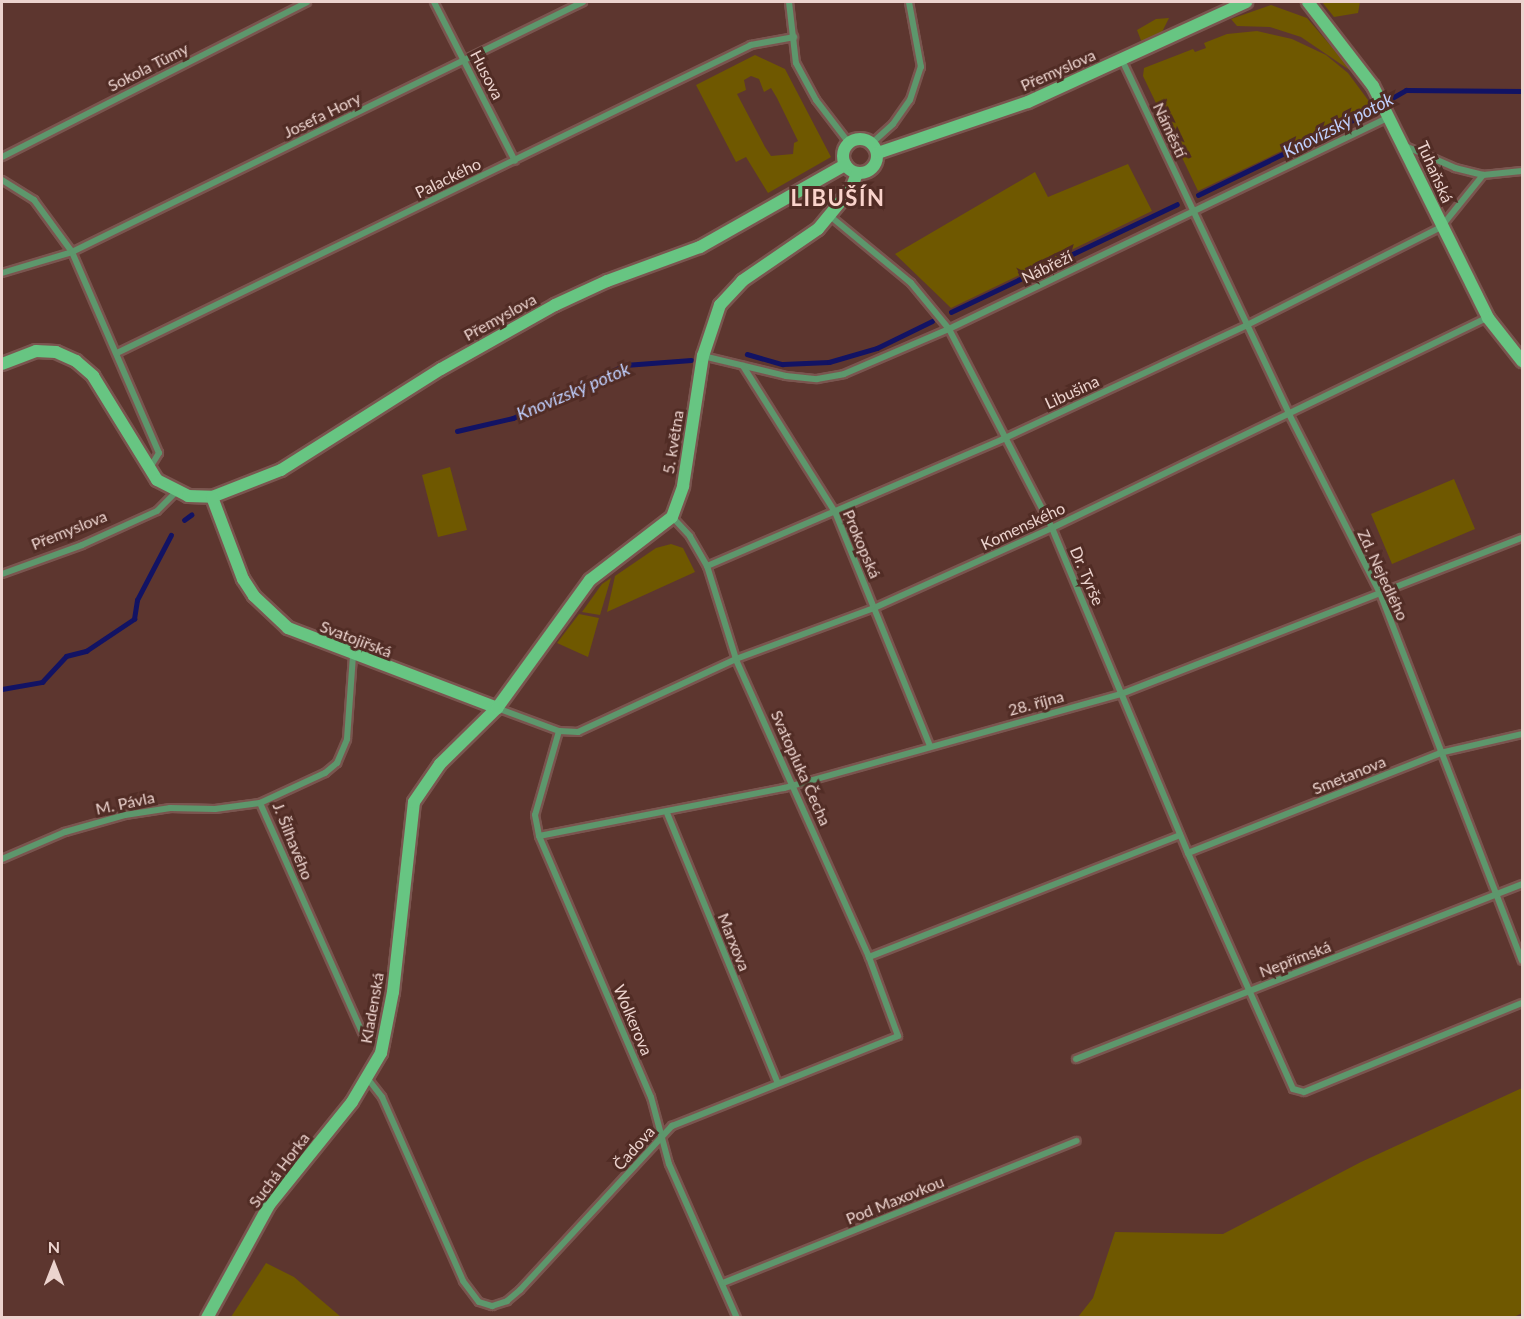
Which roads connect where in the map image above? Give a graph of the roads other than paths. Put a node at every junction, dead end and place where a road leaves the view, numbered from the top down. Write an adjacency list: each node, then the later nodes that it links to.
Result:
1 (307, 2): 15 (street, Sokola Tůmy)
2 (434, 2): 10 (street, Husova)
3 (583, 2): 10 (street, Josefa Hory)
4 (789, 2): 8 (street)
5 (909, 2): 14 (street)
6 (1246, 2): 9 (street, Přemyslova)
7 (1308, 2): 11 (street, Tuhaňská)
8 (794, 38): 12 (street); 16 (street, Palackého)
9 (1122, 60): 14 (street, Přemyslova); 22 (street, Náměstí)
10 (464, 61): 16 (street, Husova); 25 (street, Josefa Hory)
11 (1388, 114): 13 (street, Tuhaňská); 22 (street, Nábřeží)
12 (849, 143): 14 (street, Přemyslova); 17 (street)
13 (1406, 146): 20 (street); 24 (street, Tuhaňská)
14 (874, 148): 19 (street, Přemyslova)
15 (2, 157)
16 (515, 161): 30 (street, Palackého)
17 (845, 165): 19 (street); 39 (street, Přemyslova)
18 (1522, 171): 20 (street)
19 (857, 173): 23 (street, 5. května)
20 (1483, 175): 24 (street)
21 (2, 180): 25 (street)
22 (1193, 211): 28 (street, Zd. Nejedlého); 29 (street, Nábřeží)
23 (830, 216): 29 (street, Dr. Tyrše); 31 (street, 5. května)
24 (1441, 227): 27 (street, Tuhaňská); 28 (street, Libušina)
25 (72, 252): 26 (street, Josefa Hory); 30 (street)
26 (2, 273)
27 (1488, 318): 32 (street, Tuhaňská); 35 (street, Komenského)
28 (1247, 325): 35 (street, Zd. Nejedlého); 36 (street, Libušina)
29 (949, 329): 34 (street, Nábřeží); 36 (street, Dr. Tyrše)
30 (117, 353): 37 (street)
31 (703, 356): 34 (street, Nábřeží); 41 (street, 5. května)
32 (1522, 361)
33 (2, 364): 37 (street)
34 (743, 366): 40 (street, Prokopská)
35 (1289, 414): 42 (street, Komenského); 46 (street, Zd. Nejedlého)
36 (1003, 440): 40 (street, Libušina); 42 (street, Dr. Tyrše)
37 (148, 469): 38 (street)
38 (176, 492): 39 (street, Přemyslova); 45 (street, Přemyslova)
39 (212, 497): 48 (street, Svatojiřská)
40 (835, 512): 44 (street, Libušina); 47 (street, Prokopská)
41 (672, 517): 44 (street, Svatopluka Čecha); 51 (street)
42 (1052, 528): 47 (street, Komenského); 50 (street, Dr. Tyrše)
43 (1522, 538): 46 (street, 28. října)
44 (706, 567): 49 (street, Svatopluka Čecha)
45 (2, 574)
46 (1380, 593): 50 (street, 28. října); 55 (street, Zd. Nejedlého)
47 (874, 608): 49 (street, Komenského); 54 (street, Prokopská)
48 (353, 656): 51 (street, Svatojiřská); 57 (street, J. Šilhavého)
49 (736, 659): 52 (street, Komenského); 56 (street, Svatopluka Čecha)
50 (1121, 694): 54 (street, 28. října); 59 (street, Dr. Tyrše)
51 (497, 708): 52 (street, Svatojiřská); 72 (street, Kladenská)
52 (559, 731): 60 (street, Wolkerova)
53 (1522, 734): 55 (street, Smetanova)
54 (930, 746): 56 (street, 28. října)
55 (1440, 753): 61 (street, Smetanova); 64 (street, Zd. Nejedlého)
56 (795, 784): 58 (street, 28. října); 65 (street, Svatopluka Čecha)
57 (260, 803): 62 (street, M. Pávla); 69 (street, J. Šilhavého)
58 (667, 813): 60 (street, 28. října); 73 (street, Marxova)
59 (1180, 835): 61 (street, Dr. Tyrše); 65 (street)
60 (539, 836): 74 (street, Wolkerova)
61 (1188, 853): 67 (street, Dr. Tyrše)
62 (2, 860)
63 (1522, 884): 64 (street, Nepřímská)
64 (1496, 894): 66 (street, Zd. Nejedlého); 67 (street, Nepřímská)
65 (869, 957): 70 (street, Svatopluka Čecha)
66 (1522, 961)
67 (1248, 992): 68 (street, Dr. Tyrše); 71 (street, Nepřímská)
68 (1522, 1003)
69 (363, 1034)
70 (898, 1036): 73 (street, Čadova)
71 (1076, 1059)
72 (368, 1079): 74 (street, Čadova); 77 (street, Suchá Horka)
73 (777, 1081): 74 (street, Čadova)
74 (661, 1137): 76 (street, Wolkerova)
75 (1077, 1142): 76 (street, Pod Maxovkou)
76 (723, 1283): 78 (street, Wolkerova)
77 (207, 1317)
78 (736, 1317)

